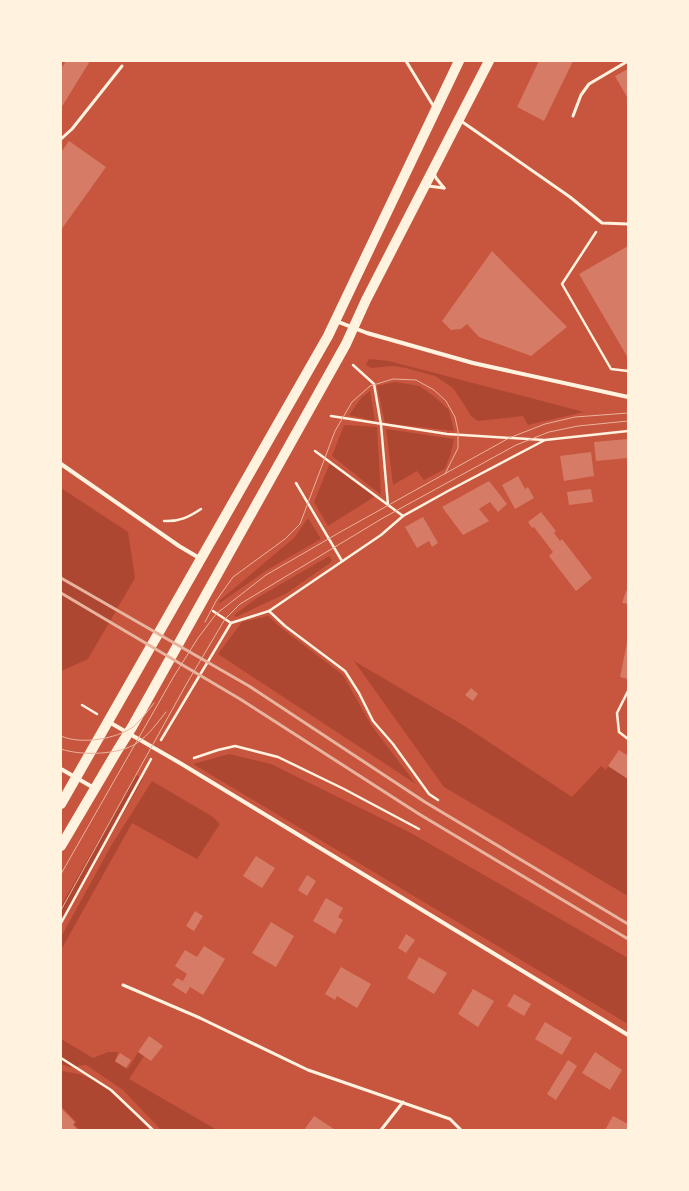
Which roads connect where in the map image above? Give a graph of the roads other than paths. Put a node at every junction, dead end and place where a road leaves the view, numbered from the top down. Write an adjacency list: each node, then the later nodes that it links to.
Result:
1 (406, 61): 6 (lane)
2 (459, 61): 6 (main road)
3 (489, 61): 8 (main road)
4 (628, 61): 7 (lane)
5 (122, 66): 9 (lane)
6 (435, 109): 13 (main road)
7 (572, 116)
8 (459, 119): 10 (main road); 12 (lane)
9 (61, 139)
10 (433, 170): 11 (main road); 11 (lane)
11 (424, 187): 14 (main road)
12 (628, 224)
13 (335, 321): 14 (street); 17 (main road)
14 (353, 328): 15 (street); 19 (main road)
15 (628, 397)
16 (61, 464): 17 (street)
17 (201, 560): 18 (main road)
18 (108, 721): 19 (street); 21 (main road)
19 (130, 730): 22 (main road); 26 (street)
20 (61, 769): 21 (street)
21 (77, 778): 22 (street); 23 (main road)
22 (94, 788): 24 (main road)
23 (61, 804)
24 (61, 846)
25 (123, 985): 27 (lane)
26 (628, 1035)
27 (403, 1102): 28 (lane); 29 (lane)
28 (381, 1130)
29 (461, 1130)

